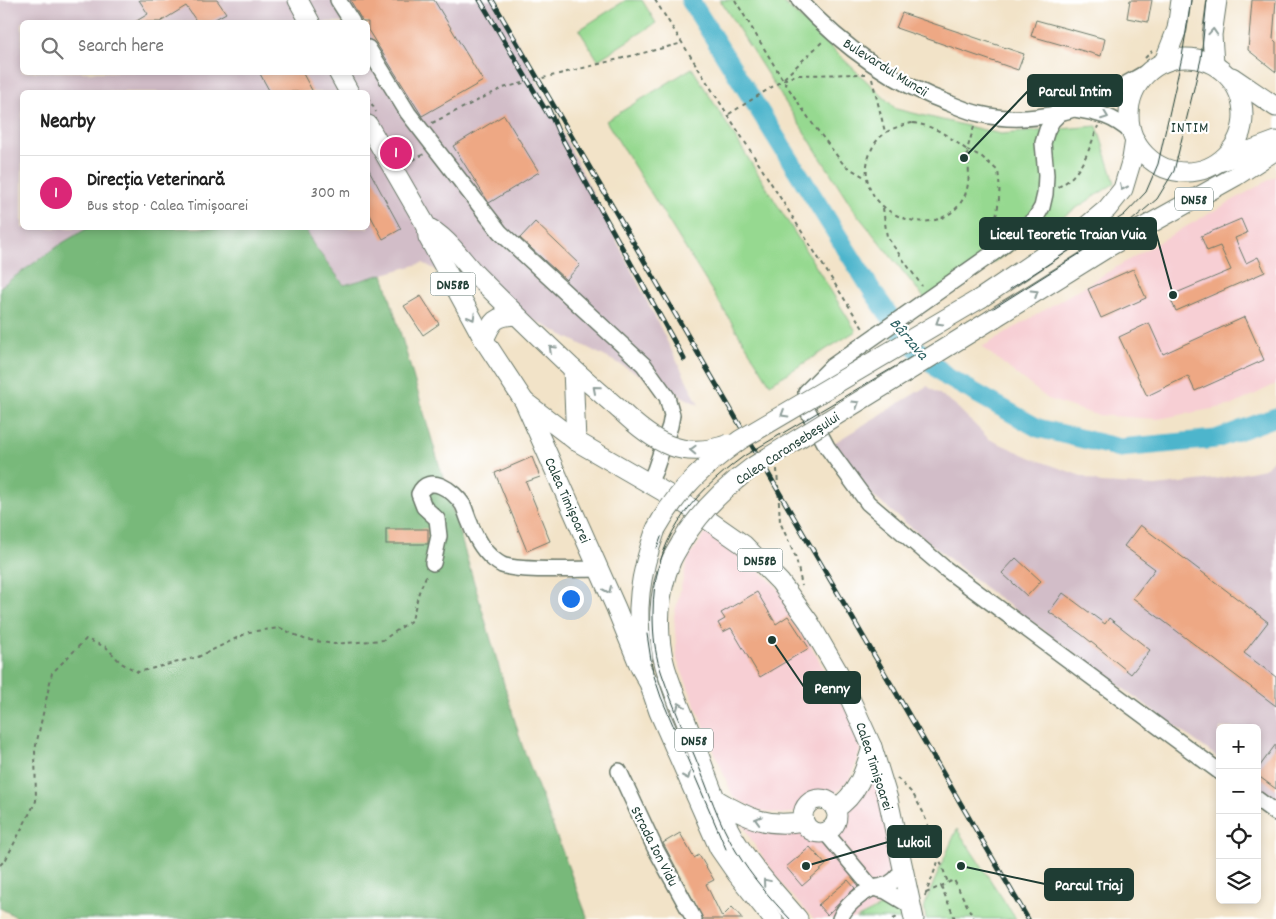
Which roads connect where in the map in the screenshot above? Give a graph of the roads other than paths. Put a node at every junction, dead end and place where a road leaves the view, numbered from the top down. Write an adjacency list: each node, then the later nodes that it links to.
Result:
1 (298, 0): 6 (main road)
2 (338, 0): 7 (street)
3 (799, 0): 15 (street, Bulevardul Muncii)
4 (1181, 0): 9 (main road)
5 (1217, 0): 10 (main road, one-way to 5)
6 (309, 20)
7 (351, 20)
8 (370, 51): 33 (street)
9 (1153, 60): 10 (main road); 14 (street, Bulevardul Muncii); 17 (main road, DN58)
10 (1220, 69): 13 (main road); 21 (main road)
11 (340, 75): 12 (main road)
12 (348, 90)
13 (1276, 107)
14 (1067, 111): 15 (street, Bulevardul Muncii); 17 (street, Bulevardul Muncii, one-way to 17); 19 (street)
15 (1016, 118): 19 (street)
16 (372, 119): 23 (main road, Calea Timișoarei / DN58B)
17 (1133, 136): 21 (main road); 31 (main road, Calea Caransebeșului / DN58, one-way to 31, bridge)
18 (1276, 141): 21 (main road)
19 (1043, 143): 38 (street)
20 (1276, 150): 22 (main road, Calea Caransebeșului / DN58)
21 (1211, 166): 22 (main road); 24 (main road, Calea Caransebeșului)
22 (1236, 176): 24 (main road, Calea Caransebeșului / DN58)
23 (427, 227): 25 (main road, Calea Timișoarei / DN58B); 26 (main road, Calea Timișoarei / DN58B, one-way to 26)
24 (1110, 246): 40 (main road, Calea Caransebeșului / DN58, one-way to 24, bridge)
25 (516, 315): 26 (main road); 27 (main road, Calea Timișoarei / DN58B, one-way to 25)
26 (484, 340): 28 (main road, Calea Timișoarei / DN58B)
27 (573, 369): 29 (main road); 31 (main road, Calea Timișoarei / DN58B, one-way to 27, bridge)
28 (524, 401): 30 (main road, Calea Timișoarei / DN58B); 35 (main road, Calea Timișoarei / DN58B)
29 (575, 415): 30 (main road); 32 (main road)
30 (555, 425): 32 (main road, Calea Timișoarei / DN58B)
31 (740, 440): 36 (main road, Calea Caransebeșului / DN58, bridge)
32 (576, 441): 33 (main road, Calea Timișoarei / DN58B)
33 (649, 483): 37 (main road, Calea Timișoarei / DN58B)
34 (432, 563): 35 (street)
35 (598, 569): 36 (main road, Calea Timișoarei / DN58B, one-way to 36)
36 (649, 683): 50 (main road, Calea Timișoarei / DN58, one-way to 50)
37 (872, 747): 42 (main road); 46 (main road, Calea Timișoarei / DN58B)
38 (1216, 769)
39 (619, 771): 49 (street, Strada Ion Vidu)
40 (717, 800): 44 (main road, one-way to 40); 51 (main road, Calea Caransebeșului / DN58, one-way to 40)
41 (1261, 803): 43 (street)
42 (835, 809): 44 (main road); 45 (main road)
43 (1276, 813)
44 (804, 821): 45 (main road)
45 (826, 832): 47 (street)
46 (903, 869): 47 (street); 48 (main road, Calea Timișoarei / DN58B)
47 (872, 888): 48 (street); 52 (street)
48 (916, 908)
49 (694, 919)
50 (773, 919)
51 (798, 919)
52 (840, 919)

